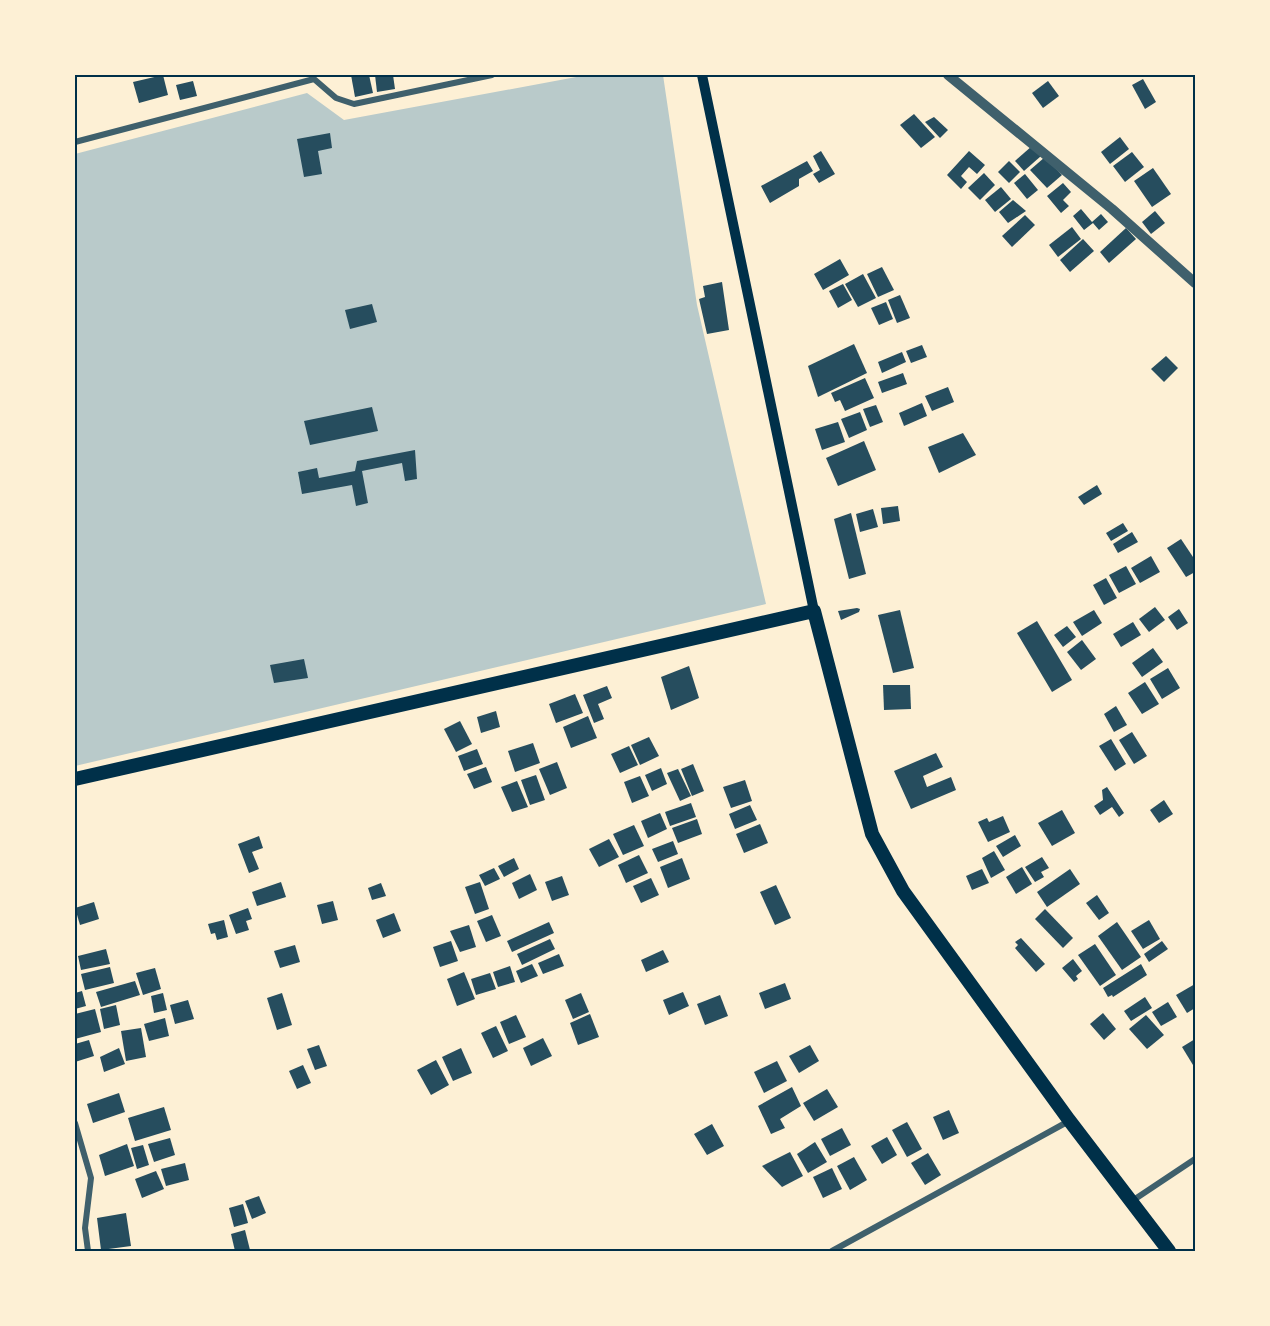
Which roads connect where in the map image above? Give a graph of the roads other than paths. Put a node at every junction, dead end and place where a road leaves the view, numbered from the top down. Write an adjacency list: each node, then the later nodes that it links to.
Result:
1 (492, 75): 4 (street)
2 (702, 75): 6 (main road)
3 (948, 75): 5 (street)
4 (75, 142)
5 (1195, 283)
6 (814, 611): 7 (highway); 8 (highway)
7 (75, 779)
8 (1069, 1120): 11 (highway); 13 (street)
9 (75, 1123): 12 (street)
10 (1195, 1160): 11 (street)
11 (1132, 1201): 14 (highway)
12 (88, 1251)
13 (832, 1251)
14 (1169, 1251)

